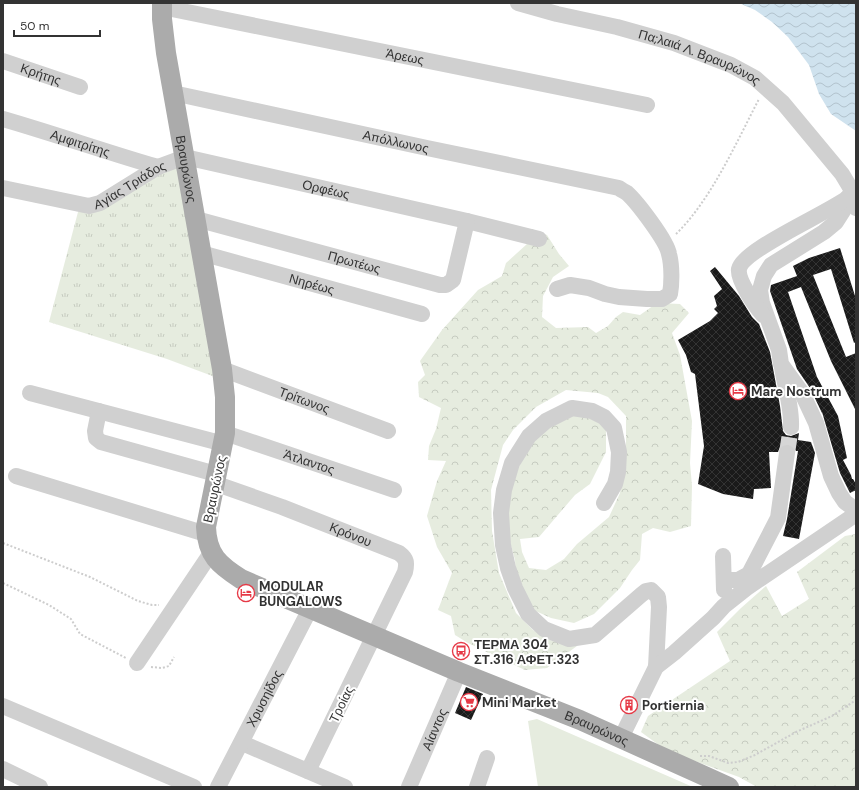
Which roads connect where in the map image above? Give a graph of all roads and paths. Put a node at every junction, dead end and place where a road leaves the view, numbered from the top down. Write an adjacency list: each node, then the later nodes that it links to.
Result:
1 (518, 3): 4 (street, Πα;λαιά Λ. Βραυρώνος)
2 (162, 5): 6 (main road, Βραυρώνος); 7 (street, Άρεως)
3 (3, 61): 5 (street, Κρήτης)
4 (765, 86): 12 (street, Πα;λαιά Λ. Βραυρώνος); 16 (path)
5 (80, 87)
6 (173, 93): 9 (main road, Βραυρώνος); 16 (street, Απόλλωνος)
7 (647, 105)
8 (3, 119): 10 (street, Αμφιτρίτης)
9 (185, 157): 10 (street, Αγίας Τριάδος); 13 (main road, Βραυρώνος); 14 (street, Ορφέως)
10 (158, 167): 11 (street, Αγίας Τριάδος)
11 (3, 188)
12 (854, 198): 20 (street); 20 (street)
13 (196, 219): 14 (street, Πρωτέως); 17 (main road, Βραυρώνος)
14 (467, 221): 15 (street, Ορφέως)
15 (539, 238)
16 (665, 242): 18 (street)
17 (201, 253): 19 (street, Νηρέως); 22 (main road, Βραυρώνος)
18 (557, 289)
19 (422, 314)
20 (768, 322): 21 (street)
21 (781, 364): 25 (street); 33 (street)
22 (222, 369): 26 (street, Τρίτωνος); 27 (main road, Βραυρώνος)
23 (30, 393): 24 (street, Άτλαντος)
24 (99, 410): 27 (street, Άτλαντος); 30 (street)
25 (791, 427)
26 (388, 431)
27 (224, 439): 30 (main road, Βραυρώνος); 31 (street, Άτλαντος)
28 (787, 453): 38 (street)
29 (16, 476): 36 (street)
30 (216, 478): 36 (main road, Βραυρώνος); 43 (street, Κρόνου)
31 (394, 490)
32 (604, 503): 46 (street)
33 (856, 510)
34 (856, 514): 41 (street)
35 (3, 543): 40 (path)
36 (208, 543): 40 (street); 42 (main road, Βραυρώνος)
37 (723, 556): 38 (street)
38 (724, 580): 41 (street)
39 (3, 583): 45 (path)
40 (180, 601): 45 (street)
41 (724, 606): 46 (street)
42 (310, 609): 43 (main road, Βραυρώνος); 51 (street, Χρυσηίδος)
43 (374, 636): 47 (main road, Βραυρώνος); 55 (street, Τροίας)
44 (174, 657): 45 (path)
45 (137, 663)
46 (656, 667): 50 (street)
47 (459, 672): 50 (main road, Βραυρώνος); 60 (street, Αίαντος)
48 (856, 700): 52 (path)
49 (3, 706): 57 (street)
50 (621, 738): 62 (main road, Βραυρώνος)
51 (242, 743): 55 (street); 58 (street, Χρυσηίδος)
52 (696, 756)
53 (487, 758): 61 (street)
54 (3, 769): 56 (street)
55 (308, 771): 59 (street)
56 (40, 787)
57 (194, 787)
58 (218, 787)
59 (345, 787)
60 (409, 787)
61 (477, 787)
62 (729, 787)

